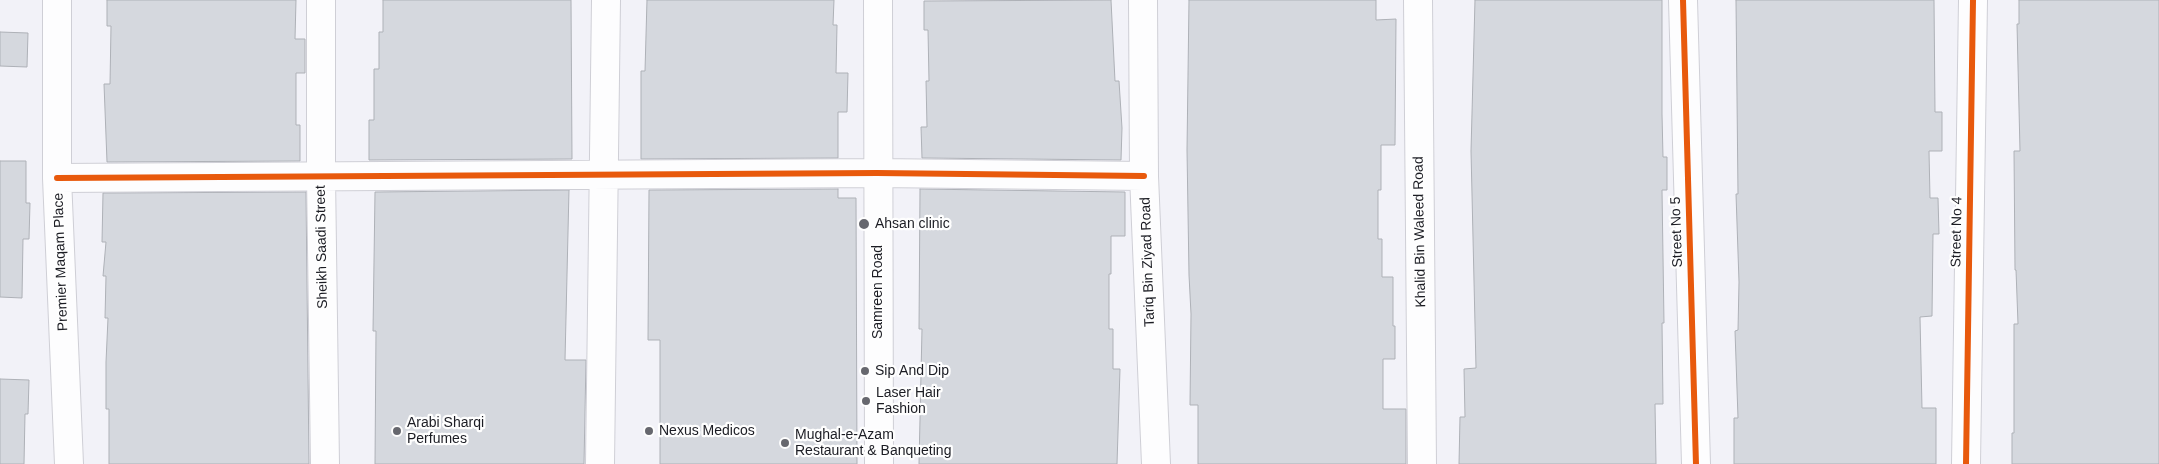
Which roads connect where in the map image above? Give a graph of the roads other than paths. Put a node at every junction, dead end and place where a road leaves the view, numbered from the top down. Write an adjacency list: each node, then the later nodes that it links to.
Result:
1 (57, 0): 13 (street, Premier Maqam Place)
2 (321, 0): 10 (street, Sheikh Saadi Street)
3 (606, 0): 11 (street)
4 (878, 0): 9 (street, Samreen Road)
5 (1143, 0): 12 (street, Tariq Bin Ziyad Road)
6 (1418, 0): 19 (street, Khalid Bin Waleed Road)
7 (1683, 0): 20 (street, Street No 5)
8 (1973, 0): 21 (street, Street No 4)
9 (877, 173): 11 (street); 12 (street); 17 (street, Samreen Road)
10 (321, 176): 11 (street); 13 (street); 15 (street, Sheikh Saadi Street)
11 (605, 176): 16 (street)
12 (1144, 176): 18 (street, Tariq Bin Ziyad Road)
13 (57, 178): 14 (street, Premier Maqam Place)
14 (69, 464)
15 (325, 464)
16 (600, 464)
17 (879, 464)
18 (1156, 464)
19 (1422, 464)
20 (1696, 464)
21 (1966, 464)

